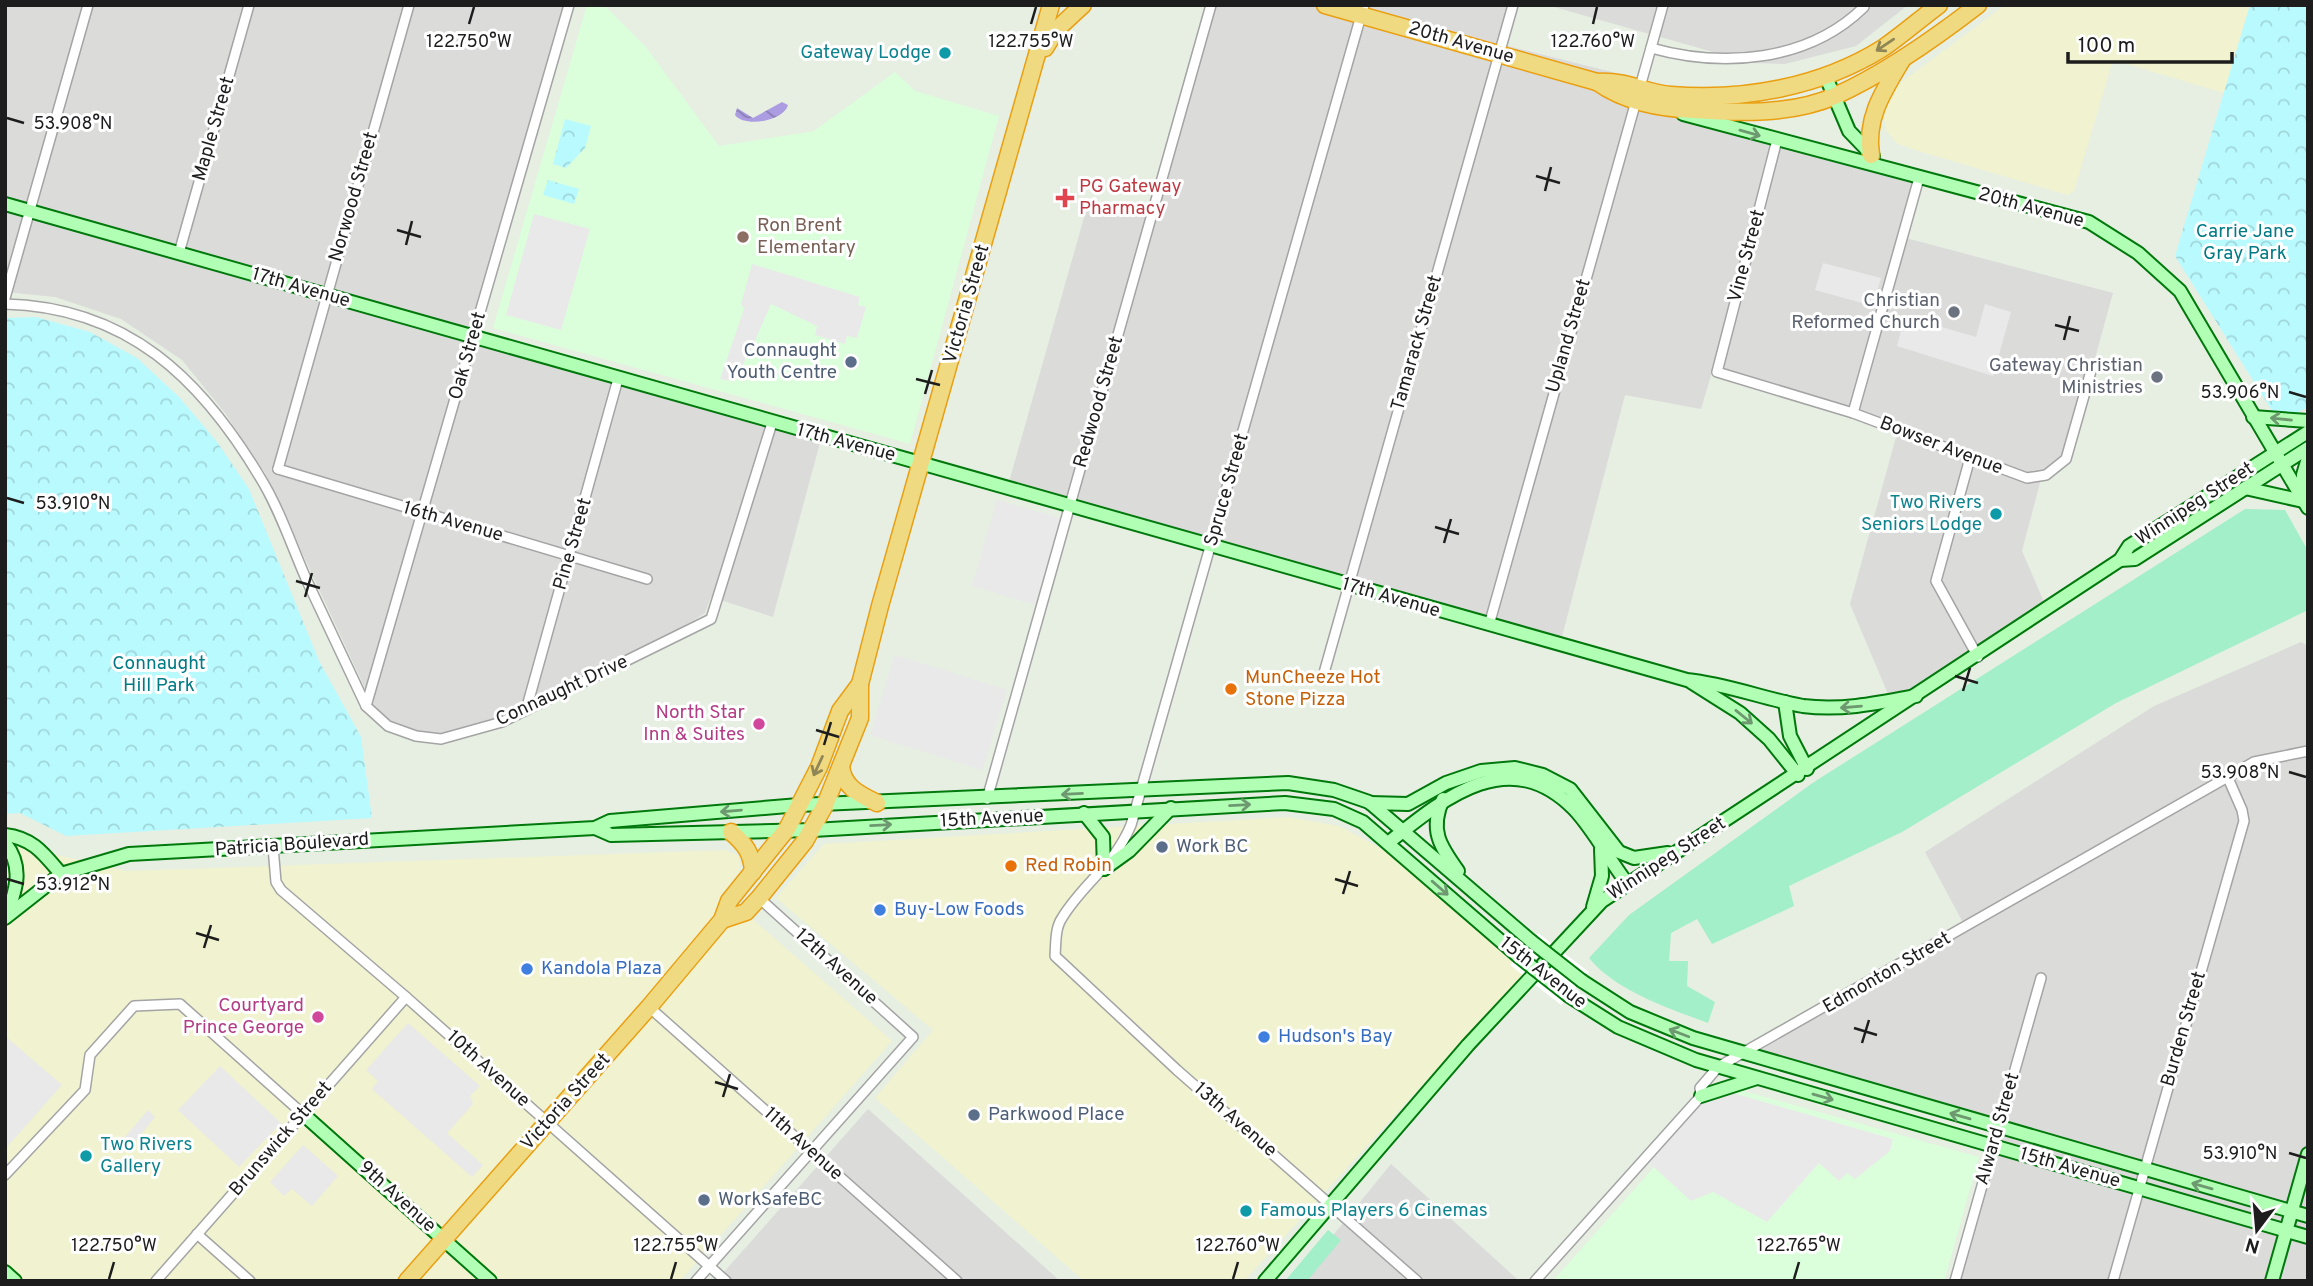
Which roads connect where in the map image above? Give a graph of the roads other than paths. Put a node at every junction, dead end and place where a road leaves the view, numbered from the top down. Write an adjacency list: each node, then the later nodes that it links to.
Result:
1 (88, 5): 28 (street)
2 (248, 5): 29 (street, Maple Street)
3 (409, 5): 30 (street, Norwood Street)
4 (569, 5): 33 (street, Oak Street)
5 (1051, 5): 18 (highway, Victoria Street)
6 (1083, 5): 18 (highway)
7 (1212, 5): 52 (street, Redwood Street)
8 (1325, 5): 14 (highway, 20th Avenue)
9 (1513, 5): 16 (street, Tamarack Street)
10 (1663, 5): 15 (street, Upland Street)
11 (1939, 5): 19 (highway, one-way to 19)
12 (1978, 5): 17 (highway)
13 (1864, 7): 15 (street)
14 (1362, 10): 16 (highway, 20th Avenue); 54 (street, Spruce Street)
15 (1651, 48): 20 (street, Upland Street)
16 (1499, 53): 20 (highway, 20th Avenue); 58 (street, Tamarack Street)
17 (1903, 58): 21 (highway); 24 (highway)
18 (1035, 65): 46 (highway, Victoria Street)
19 (1826, 76): 20 (highway); 21 (main road, 20th Avenue)
20 (1637, 93): 22 (highway, 20th Avenue); 59 (street, Upland Street)
21 (1833, 97): 22 (highway); 24 (main road, 20th Avenue)
22 (1661, 108): 23 (main road, 20th Avenue, one-way to 23)
23 (1777, 141): 25 (main road, 20th Avenue); 35 (street, Vine Street)
24 (1871, 155): 25 (main road, 20th Avenue)
25 (1886, 168): 26 (main road, 20th Avenue)
26 (1919, 178): 37 (street); 38 (main road, 20th Avenue)
27 (5, 204): 28 (main road, 17th Avenue)
28 (30, 211): 29 (main road, 17th Avenue); 31 (street)
29 (179, 253): 30 (main road, 17th Avenue)
30 (326, 295): 33 (main road, 17th Avenue); 48 (street, Norwood Street)
31 (5, 298)
32 (5, 304): 49 (street, Connaught Drive)
33 (473, 337): 36 (main road, 17th Avenue); 53 (street, Oak Street)
34 (2093, 364): 44 (street, Bowser Avenue)
35 (1717, 372): 37 (street, Bowser Avenue)
36 (618, 379): 40 (main road, 17th Avenue); 55 (street, Pine Street)
37 (1853, 413): 44 (street, Bowser Avenue)
38 (2253, 417): 39 (main road, one-way to 38); 43 (main road, 20th Avenue)
39 (2308, 421)
40 (772, 422): 46 (main road, 17th Avenue); 67 (street, Connaught Drive)
41 (2308, 432): 43 (main road, Winnipeg Street)
42 (2308, 447): 47 (main road, Winnipeg Street)
43 (2275, 452): 47 (main road, 20th Avenue); 56 (main road, Winnipeg Street)
44 (1970, 458): 60 (street)
45 (2308, 458): 51 (main road)
46 (921, 464): 52 (main road, 17th Avenue); 63 (highway, Victoria Street)
47 (2282, 464): 50 (main road, Winnipeg Street); 51 (main road, 20th Avenue)
48 (278, 469): 49 (street); 53 (street, 16th Avenue)
49 (262, 481): 66 (street, Connaught Drive)
50 (2245, 488): 51 (main road); 56 (main road, Winnipeg Street)
51 (2306, 505)
52 (1069, 506): 54 (main road, 17th Avenue); 73 (street, Redwood Street)
53 (422, 512): 55 (street, 16th Avenue); 66 (street, Oak Street)
54 (1211, 546): 58 (main road, 17th Avenue); 72 (street, Spruce Street)
55 (570, 556): 57 (street, 16th Avenue); 67 (street, Pine Street)
56 (2120, 560): 60 (main road, Winnipeg Street)
57 (647, 579)
58 (1348, 585): 59 (main road, 17th Avenue); 61 (street, Tamarack Street)
59 (1489, 625): 62 (main road, 17th Avenue)
60 (1978, 657): 64 (main road, Winnipeg Street)
61 (1322, 680)
62 (1687, 680): 65 (main road, 17th Avenue); 70 (main road, 17th Avenue, one-way to 70)
63 (860, 684): 69 (highway, Victoria Street); 77 (highway, Victoria Street, one-way to 77)
64 (1916, 696): 65 (main road, 17th Avenue, one-way to 65); 70 (main road, Winnipeg Street)
65 (1785, 702): 70 (main road)
66 (366, 706): 67 (street, Connaught Drive)
67 (526, 710)
68 (2308, 751): 71 (street, Edmonton Street)
69 (841, 766): 76 (highway); 78 (highway, Victoria Street)
70 (1803, 772): 92 (main road, Winnipeg Street)
71 (2228, 778): 106 (street, Edmonton Street); 116 (street, Burden Street)
72 (1140, 790): 73 (main road, 15th Avenue, one-way to 73); 75 (main road, 15th Avenue); 80 (street, Spruce Street)
73 (986, 799): 76 (main road, 15th Avenue)
74 (1444, 799): 85 (main road); 90 (main road); 97 (main road)
75 (1369, 802): 85 (main road, 15th Avenue); 92 (main road)
76 (877, 803): 78 (main road, 15th Avenue)
77 (799, 805): 78 (main road, 15th Avenue); 82 (main road, Patricia Boulevard, one-way to 82); 83 (highway, Victoria Street)
78 (825, 806): 84 (highway, Victoria Street)
79 (1171, 808): 80 (main road, 15th Avenue); 88 (main road, 15th Avenue, one-way to 88); 93 (main road)
80 (1135, 810): 81 (main road, 15th Avenue); 93 (street, Spruce Street)
81 (1084, 813): 84 (main road, 15th Avenue, one-way to 81); 93 (main road)
82 (596, 828): 86 (main road, Patricia Boulevard); 91 (main road, Patricia Boulevard)
83 (787, 830): 84 (main road, 15th Avenue); 86 (main road, Patricia Boulevard); 94 (highway, Victoria Street)
84 (813, 830): 98 (highway, Victoria Street)
85 (1404, 830): 88 (main road); 97 (main road, 15th Avenue)
86 (731, 832): 94 (highway)
87 (5, 835): 95 (main road)
88 (1388, 843): 107 (main road, 15th Avenue, one-way to 107, bridge)
89 (5, 844): 100 (main road)
90 (1601, 846): 96 (main road); 99 (main road)
91 (273, 847): 95 (main road, Patricia Boulevard); 104 (street, 10th Avenue)
92 (1672, 853): 96 (main road, Winnipeg Street)
93 (1104, 869): 102 (street, Spruce Street)
94 (753, 872): 101 (highway, Victoria Street)
95 (61, 874): 100 (main road)
96 (1627, 883): 99 (main road, Winnipeg Street)
97 (1473, 891): 106 (main road, 15th Avenue, one-way to 97, bridge)
98 (759, 898): 101 (highway, Victoria Street); 114 (street, 12th Avenue)
99 (1590, 914): 119 (main road, Winnipeg Street)
100 (6, 917)
101 (722, 920): 105 (highway, Victoria Street)
102 (1055, 956): 119 (street, 13th Avenue)
103 (2041, 978): 112 (street, Alward Street)
104 (406, 997): 110 (street, Brunswick Street); 111 (street, 10th Avenue)
105 (649, 1007): 111 (highway, Victoria Street); 114 (street, 11th Avenue)
106 (1744, 1054): 107 (street, Edmonton Street); 112 (main road, 15th Avenue, one-way to 106)
107 (1718, 1067): 108 (main road, 15th Avenue); 109 (street)
108 (1758, 1078): 109 (main road); 113 (main road, 15th Avenue, one-way to 113)
109 (1701, 1096): 138 (street)
110 (303, 1114): 117 (street); 123 (street, Brunswick Street); 125 (main road, 9th Avenue)
111 (548, 1122): 125 (highway, Victoria Street); 126 (street, 10th Avenue)
112 (1998, 1127): 113 (street, Alward Street); 116 (main road, 15th Avenue)
113 (1993, 1146): 118 (main road, 15th Avenue); 139 (street, Alward Street)
114 (811, 1151): 126 (street); 135 (street, 11th Avenue)
115 (2308, 1153): 120 (main road)
116 (2144, 1169): 118 (street, Burden Street); 120 (main road, 15th Avenue, one-way to 116)
117 (5, 1175)
118 (2139, 1188): 122 (main road, 15th Avenue); 140 (street, Burden Street)
119 (1331, 1205): 136 (main road, Winnipeg Street); 137 (street, 13th Avenue)
120 (2291, 1212): 121 (main road, 15th Avenue); 122 (main road)
121 (2308, 1216)
122 (2286, 1230): 124 (main road, 15th Avenue); 141 (main road)
123 (197, 1234): 129 (street, Brunswick Street); 130 (street)
124 (2308, 1237)
125 (444, 1239): 131 (highway, Victoria Street); 132 (main road, 9th Avenue)
126 (709, 1266): 133 (street); 134 (street, 10th Avenue)
127 (5, 1272): 128 (main road)
128 (15, 1281)
129 (156, 1281)
130 (250, 1281)
131 (407, 1281)
132 (490, 1281)
133 (696, 1281)
134 (726, 1281)
135 (957, 1281)
136 (1265, 1281)
137 (1417, 1281)
138 (1535, 1281)
139 (1955, 1281)
140 (2113, 1281)
141 (2272, 1281)

